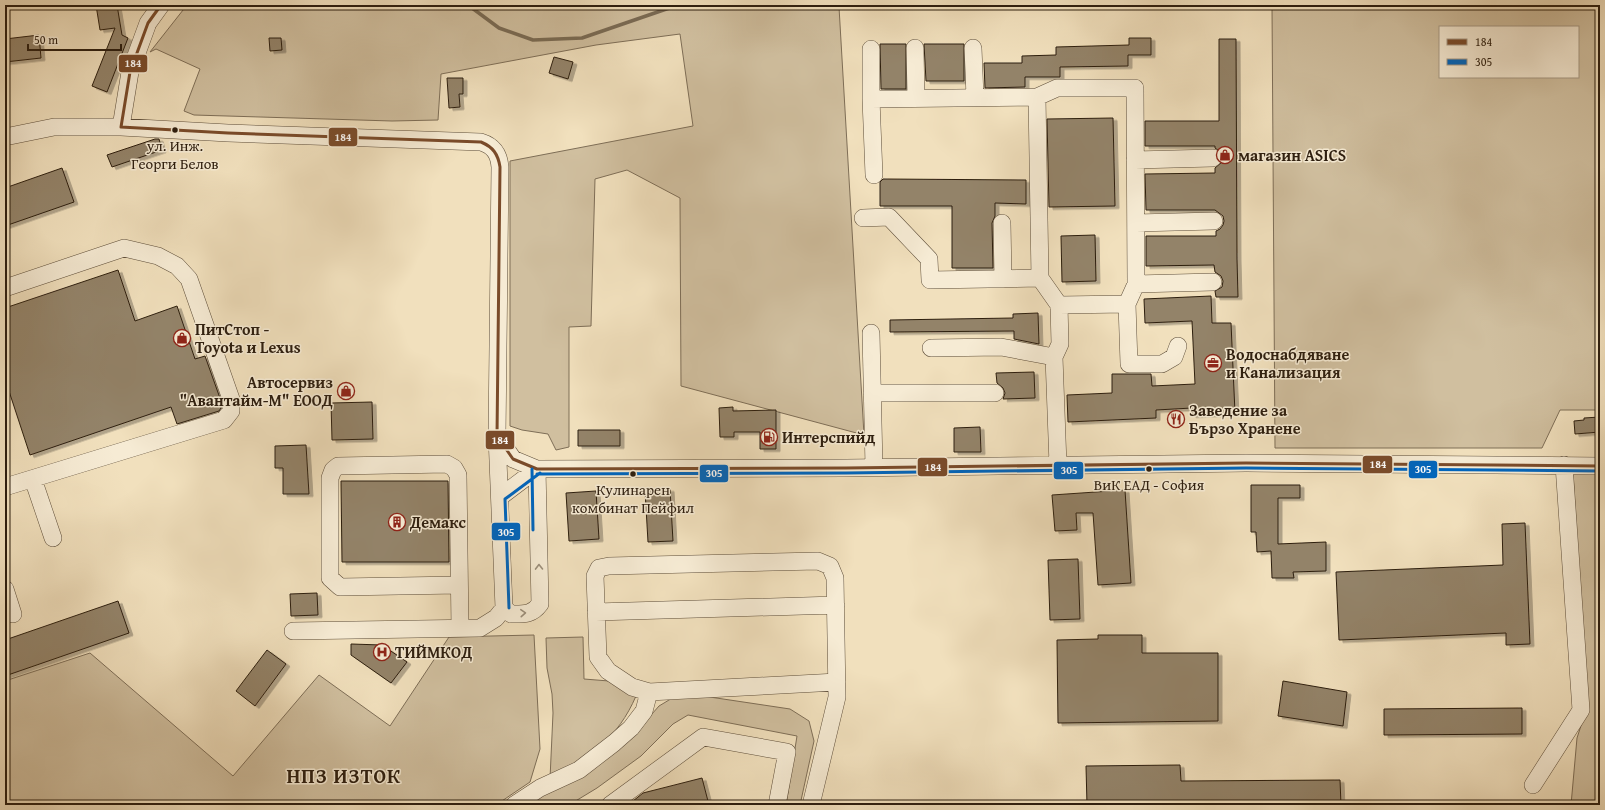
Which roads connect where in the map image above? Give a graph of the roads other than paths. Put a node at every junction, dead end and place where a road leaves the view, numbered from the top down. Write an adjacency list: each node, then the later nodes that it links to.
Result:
1 (161, 5): 9 (street)
2 (916, 48): 7 (street)
3 (974, 48): 5 (street)
4 (871, 49): 8 (street)
5 (975, 97): 6 (street); 7 (street)
6 (1038, 97): 12 (street); 18 (street)
7 (916, 98): 8 (street)
8 (871, 99): 13 (street)
9 (121, 127): 10 (street); 31 (street)
10 (5, 137)
11 (1213, 158): 12 (street)
12 (1135, 160): 17 (street)
13 (874, 175)
14 (863, 218): 19 (street)
15 (1214, 221): 17 (street)
16 (1002, 223): 19 (street)
17 (1136, 223): 21 (street)
18 (1040, 278): 19 (street); 24 (street)
19 (1003, 279)
20 (1212, 282): 21 (street)
21 (1136, 284): 23 (street)
22 (5, 288): 37 (street)
23 (1128, 304): 24 (street); 26 (street)
24 (1059, 305): 28 (street)
25 (871, 333): 29 (street)
26 (1178, 346)
27 (931, 348): 28 (street)
28 (1054, 358): 32 (street)
29 (872, 393): 30 (street); 35 (street)
30 (995, 393)
31 (497, 436): 36 (street); 39 (street)
32 (1058, 465): 33 (street); 35 (street)
33 (1564, 465): 34 (street); 51 (street)
34 (1600, 466)
35 (874, 467): 36 (street)
36 (536, 469): 39 (street); 44 (street, one-way to 36)
37 (33, 479): 38 (street); 40 (street)
38 (5, 487)
39 (500, 497): 44 (street)
40 (54, 538)
41 (460, 585): 41 (street); 47 (street)
42 (5, 589): 46 (street)
43 (836, 605): 45 (street); 45 (street); 49 (street)
44 (504, 608): 47 (street)
45 (596, 612): 50 (street)
46 (13, 614)
47 (460, 628): 48 (street)
48 (293, 631)
49 (837, 682): 50 (street); 55 (street)
50 (649, 692): 52 (street)
51 (1533, 785)
52 (514, 805)
53 (610, 805): 54 (street)
54 (777, 805)
55 (811, 805)

